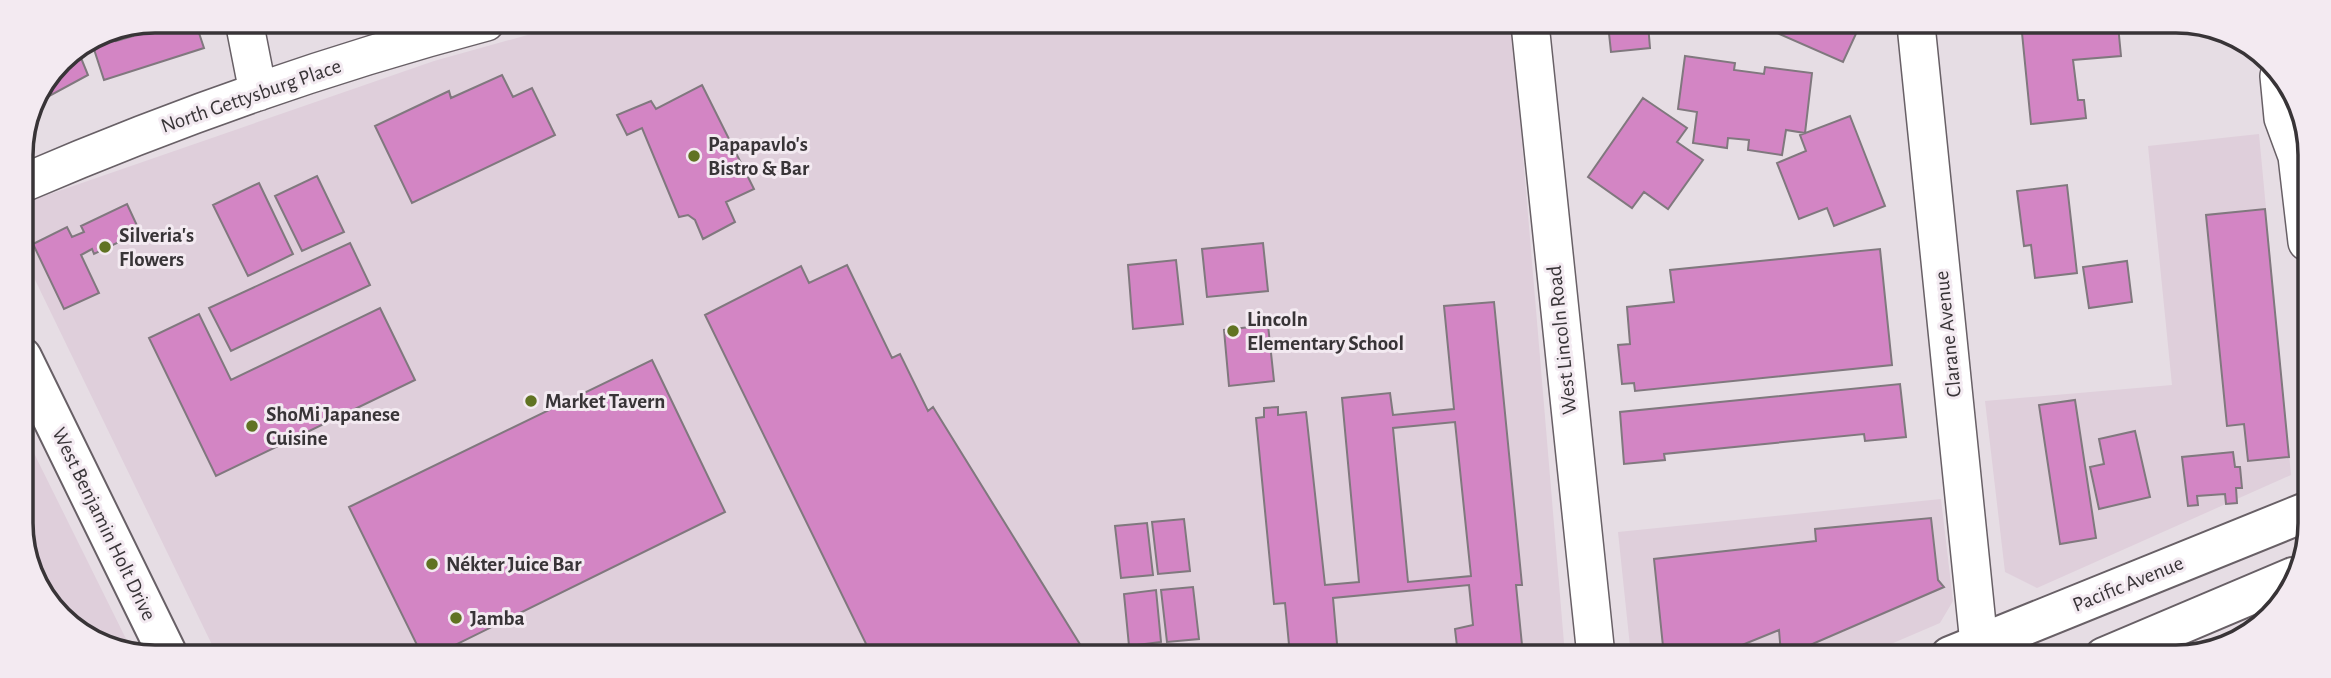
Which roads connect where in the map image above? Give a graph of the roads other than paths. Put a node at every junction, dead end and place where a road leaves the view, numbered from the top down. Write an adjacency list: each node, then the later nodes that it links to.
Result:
1 (246, 33): 5 (street)
2 (449, 33): 5 (street, North Gettysburg Place)
3 (1531, 33): 12 (street, West Lincoln Road)
4 (1917, 33): 13 (street, Clarane Avenue)
5 (258, 92): 8 (street, North Gettysburg Place)
6 (2281, 94): 7 (street)
7 (2298, 165)
8 (34, 179)
9 (33, 380): 16 (main road, West Benjamin Holt Drive)
10 (2298, 515): 14 (main road, Pacific Avenue)
11 (2281, 582): 15 (main road)
12 (1596, 644)
13 (1965, 644)
14 (1980, 644)
15 (2135, 644)
16 (163, 645)

